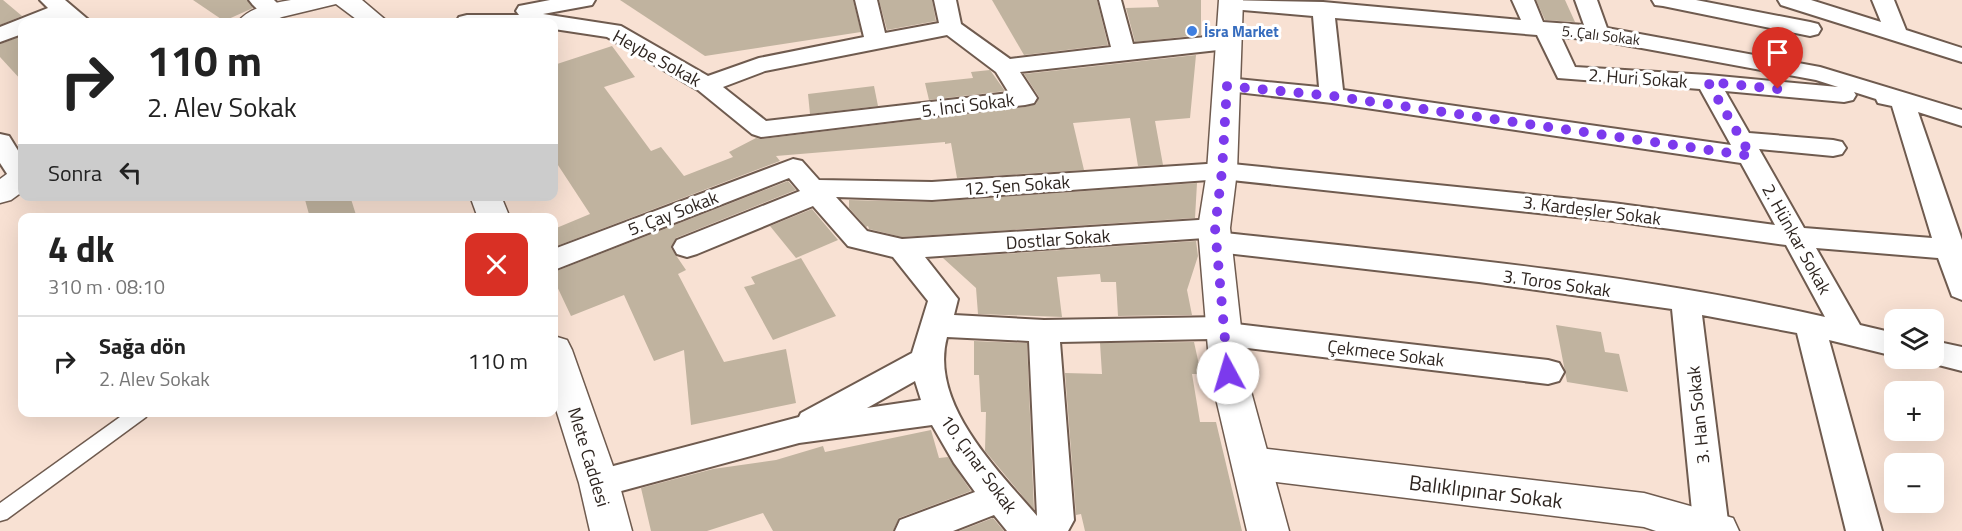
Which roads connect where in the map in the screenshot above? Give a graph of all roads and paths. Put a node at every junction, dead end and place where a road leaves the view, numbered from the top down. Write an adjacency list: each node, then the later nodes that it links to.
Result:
1 (327, 0): 13 (main road)
2 (345, 0): 19 (main road)
3 (584, 0): 20 (street)
4 (866, 0): 29 (street)
5 (945, 0): 22 (street)
6 (1110, 0): 31 (street)
7 (1522, 0): 24 (street)
8 (1586, 0): 26 (street)
9 (1663, 0): 25 (street)
10 (1789, 0): 14 (street)
11 (1883, 0): 27 (street)
12 (1231, 2): 15 (street, 5. Çalı Sokak); 30 (main road)
13 (277, 4): 18 (main road)
14 (1826, 6): 27 (street)
15 (1323, 9): 24 (street, 5. Çalı Sokak); 37 (street)
16 (65, 11): 17 (street)
17 (44, 18)
18 (257, 18)
19 (370, 18)
20 (491, 18)
21 (558, 23): 35 (street, Heybe Sokak)
22 (951, 27): 29 (street); 33 (street)
23 (18, 28): 28 (street)
24 (1540, 28): 26 (street, 5. Çalı Sokak); 34 (street, 2. Huri Sokak)
25 (1810, 29)
26 (1598, 33): 38 (street, 5. Çalı Sokak)
27 (1896, 33): 32 (street)
28 (0, 35)
29 (876, 42): 35 (street)
30 (1227, 42): 31 (street, 5. İnci Sokak); 36 (main road)
31 (1124, 52): 33 (street, 5. İnci Sokak)
32 (1962, 55)
33 (1005, 67): 40 (street, 5. İnci Sokak)
34 (1708, 82): 38 (street, 2. Huri Sokak); 42 (street, 2. Hünkar Sokak)
35 (706, 85): 40 (street, Heybe Sokak)
36 (1227, 86): 37 (street); 45 (main road)
37 (1332, 96): 42 (street)
38 (1902, 99): 39 (street, 5. Çalı Sokak); 53 (street)
39 (1962, 118)
40 (761, 129)
41 (0, 142): 44 (street)
42 (1746, 148): 43 (street); 50 (street, 2. Hünkar Sokak)
43 (1833, 148)
44 (18, 171)
45 (1222, 171): 47 (street, 12. Şen Sokak); 49 (main road); 50 (street, 3. Kardeşler Sokak)
46 (18, 181): 48 (main road)
47 (807, 183): 51 (street, 12. Şen Sokak); 52 (street); 54 (street, 5. Çay Sokak)
48 (0, 193)
49 (1216, 235): 52 (street, Dostlar Sokak); 56 (street, 3. Toros Sokak); 60 (main road)
50 (1796, 237): 53 (street, 3. Kardeşler Sokak); 61 (street, 2. Hünkar Sokak)
51 (687, 247)
52 (902, 249): 57 (street, 10. Çınar Sokak)
53 (1955, 249): 55 (street)
54 (558, 259)
55 (1962, 289)
56 (1686, 301): 58 (street, 3. Toros Sokak); 76 (street, 3. Han Sokak)
57 (937, 325): 59 (street); 64 (street, 10. Çınar Sokak)
58 (1810, 325): 61 (street, 3. Toros Sokak); 81 (street)
59 (1044, 331): 60 (street); 79 (street)
60 (1223, 331): 67 (street, Çekmece Sokak); 71 (main road)
61 (1850, 334): 62 (street, 3. Toros Sokak)
62 (1884, 342)
63 (1944, 356): 65 (street)
64 (927, 360): 68 (street, 10. Çınar Sokak); 70 (street)
65 (1962, 360)
66 (558, 362): 72 (main road, Mete Caddesi)
67 (1548, 372)
68 (939, 411): 70 (street); 73 (street, 10. Çınar Sokak)
69 (133, 417): 74 (lane)
70 (799, 430): 72 (street)
71 (1251, 463): 76 (main road, Balıklıpınar Sokak); 80 (main road)
72 (599, 483): 77 (main road, Mete Caddesi)
73 (1000, 497): 75 (street); 78 (street, 10. Çınar Sokak)
74 (0, 513)
75 (930, 528)
76 (1715, 530)
77 (611, 531)
78 (1028, 531)
79 (1047, 531)
80 (1268, 531)
81 (1864, 531)

